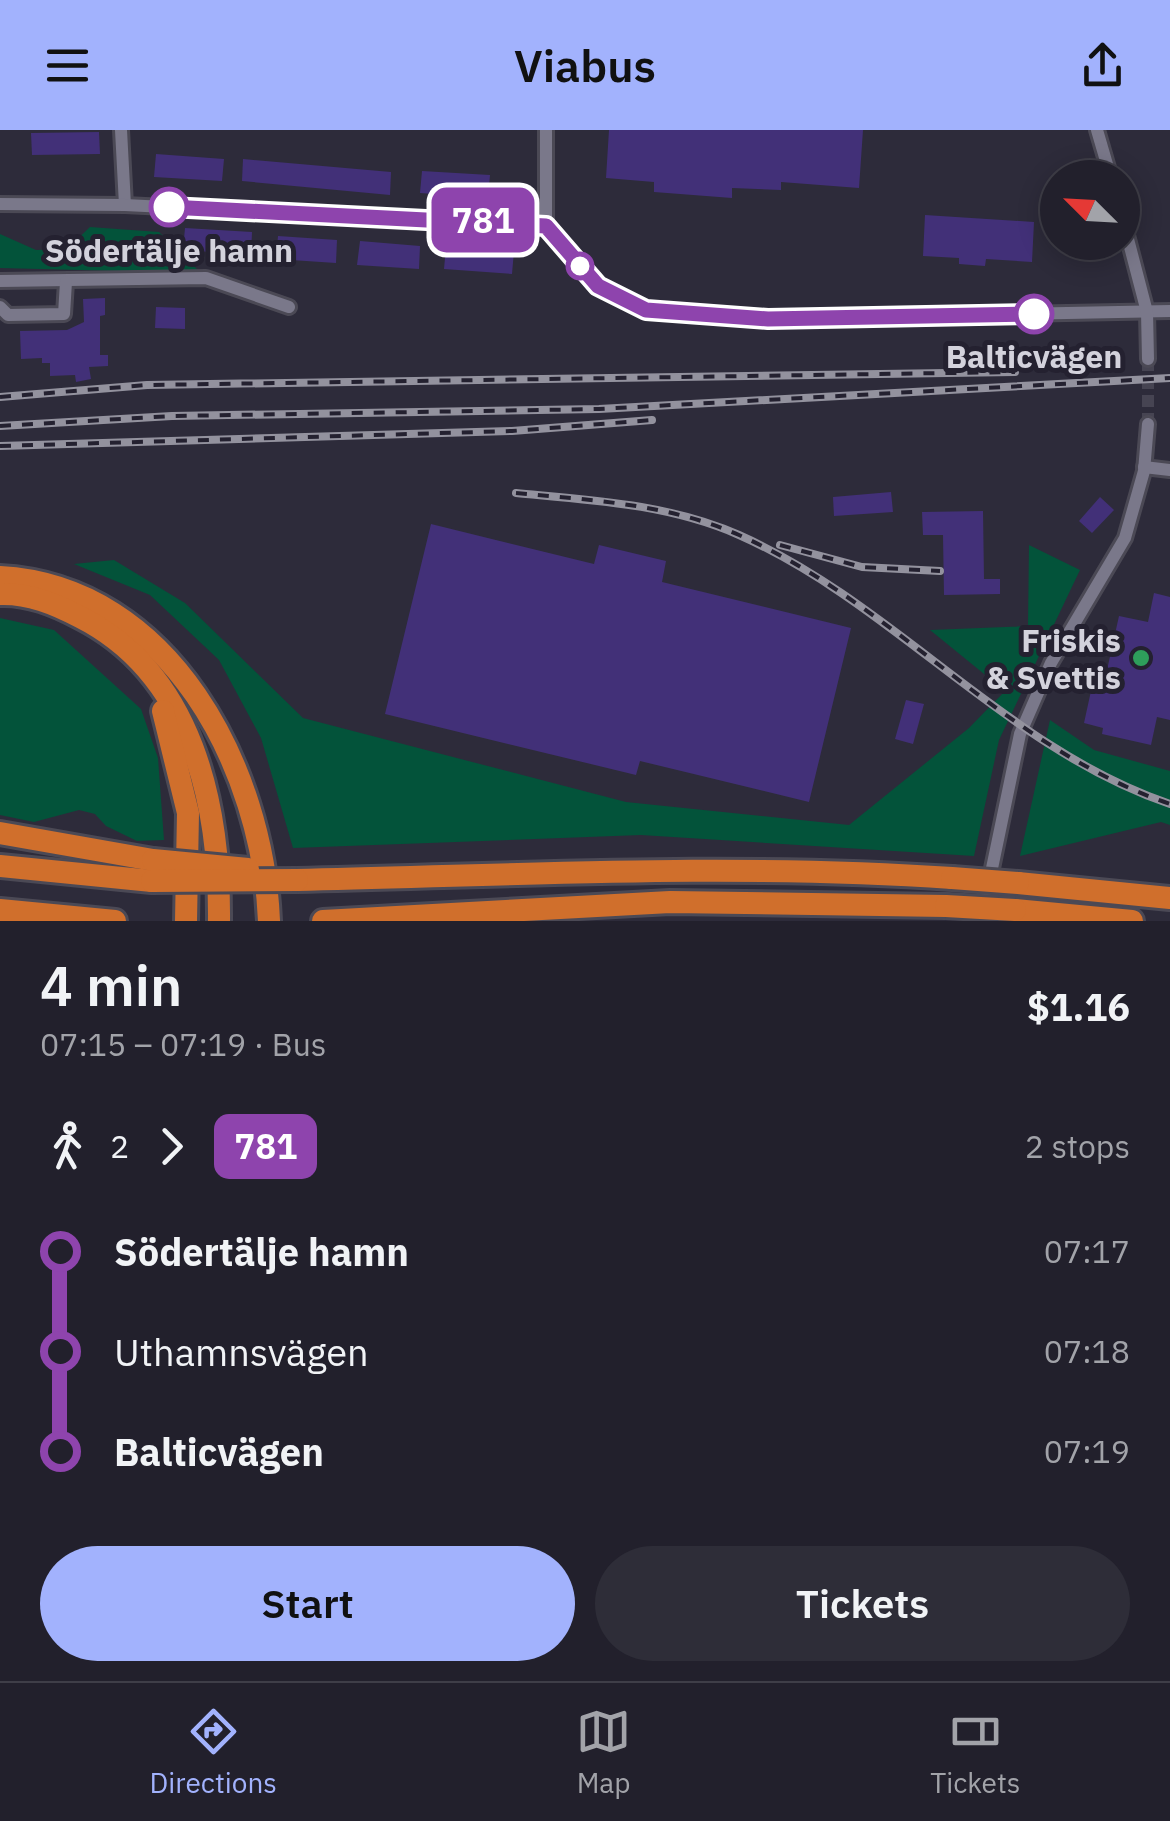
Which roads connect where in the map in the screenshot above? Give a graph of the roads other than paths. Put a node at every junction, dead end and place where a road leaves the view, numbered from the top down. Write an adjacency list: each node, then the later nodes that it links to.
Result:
1 (122, 130): 6 (street)
2 (546, 130): 7 (street)
3 (1098, 130): 4 (street)
4 (1106, 160)
5 (0, 204): 6 (street)
6 (124, 205): 7 (street)
7 (546, 226): 14 (street)
8 (1133, 260): 14 (street)
9 (0, 281): 10 (street)
10 (66, 282): 11 (street); 12 (street)
11 (289, 307)
12 (0, 308)
13 (1170, 311): 14 (street)
14 (1146, 312): 15 (street)
15 (1148, 360)
16 (1148, 424): 17 (street)
17 (1144, 467): 18 (street); 34 (street)
18 (1170, 470)
19 (0, 577): 22 (highway)
20 (0, 594): 21 (highway)
21 (136, 659): 29 (highway); 30 (highway)
22 (173, 667): 31 (highway); 32 (highway)
23 (0, 833): 25 (highway)
24 (0, 866): 25 (highway)
25 (152, 870): 26 (highway, bridge)
26 (1170, 898)
27 (0, 910): 28 (highway)
28 (115, 921)
29 (186, 921)
30 (219, 921)
31 (233, 921)
32 (269, 921)
33 (323, 921): 35 (highway, bridge)
34 (981, 921)
35 (1132, 921)

